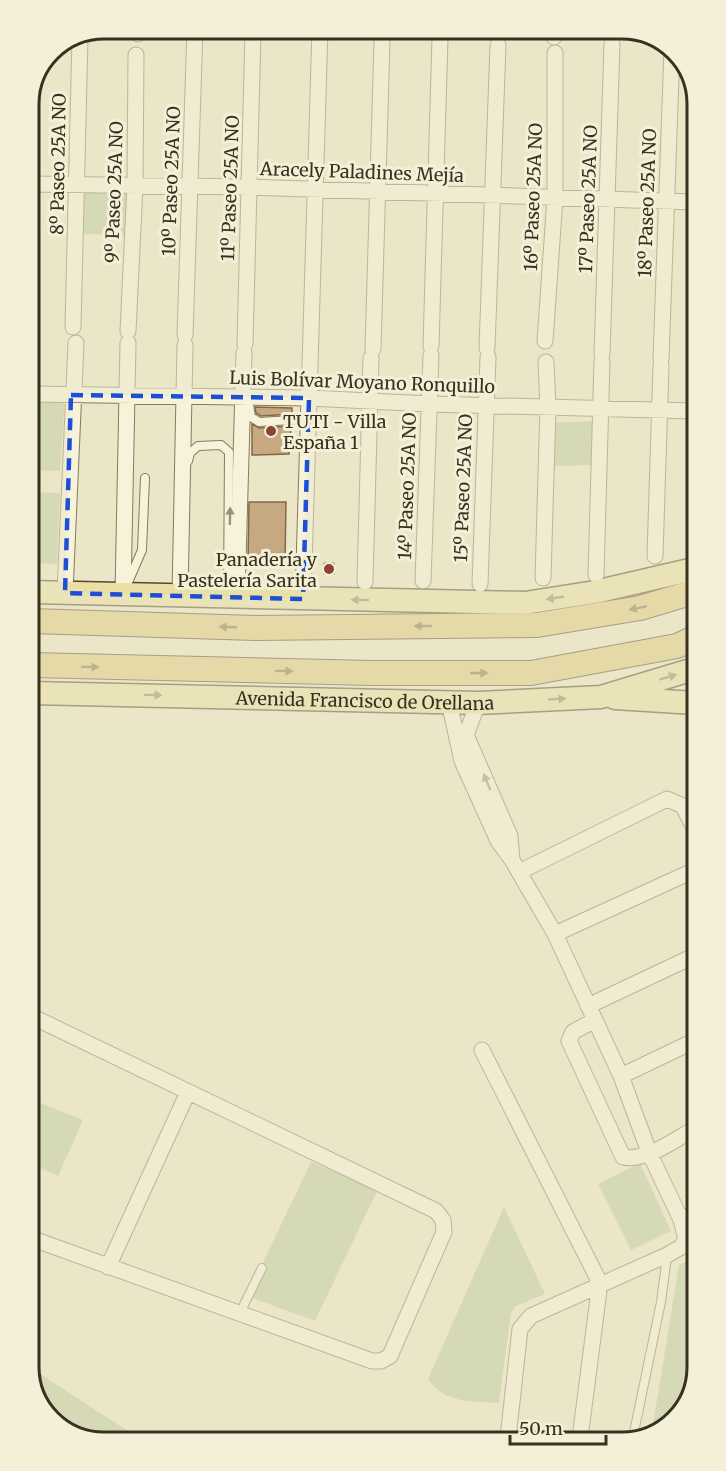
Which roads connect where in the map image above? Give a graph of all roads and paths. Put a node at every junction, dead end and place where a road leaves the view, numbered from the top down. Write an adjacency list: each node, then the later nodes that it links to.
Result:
1 (195, 39): 15 (street, 10º Paseo 25A NO)
2 (254, 39): 16 (street, 11º Paseo 25A NO)
3 (320, 39): 17 (street)
4 (383, 39): 18 (street)
5 (440, 39): 19 (street, 14º Paseo 25A NO)
6 (498, 39): 20 (street, 15º Paseo 25A NO)
7 (612, 39): 22 (street, 17º Paseo 25A NO)
8 (80, 44): 13 (street, 8º Paseo 25A NO)
9 (555, 53): 21 (street, 16º Paseo 25A NO)
10 (136, 55): 14 (street, 9º Paseo 25A NO)
11 (672, 62): 23 (street, 18º Paseo 25A NO)
12 (39, 184): 13 (street, Aracely Paladines Mejía)
13 (78, 185): 14 (street, Aracely Paladines Mejía); 25 (street, 8º Paseo 25A NO)
14 (135, 186): 15 (street, Aracely Paladines Mejía); 30 (street, 9º Paseo 25A NO)
15 (192, 186): 16 (street, Aracely Paladines Mejía); 32 (street, 10º Paseo 25A NO)
16 (249, 187): 17 (street, Aracely Paladines Mejía); 33 (street, 11º Paseo 25A NO)
17 (315, 189): 18 (street, Aracely Paladines Mejía); 34 (street)
18 (379, 193): 19 (street, Aracely Paladines Mejía); 35 (street)
19 (436, 195): 20 (street, Aracely Paladines Mejía); 36 (street, 14º Paseo 25A NO)
20 (493, 197): 21 (street, Aracely Paladines Mejía); 37 (street, 15º Paseo 25A NO)
21 (555, 198): 22 (street, Aracely Paladines Mejía); 26 (street, 16º Paseo 25A NO)
22 (607, 200): 23 (street, Aracely Paladines Mejía); 39 (street, 17º Paseo 25A NO)
23 (668, 202): 24 (street, Aracely Paladines Mejía); 40 (street, 18º Paseo 25A NO)
24 (687, 202)
25 (73, 327)
26 (545, 341)
27 (76, 343): 31 (street)
28 (546, 362): 38 (street)
29 (39, 394): 31 (street, Luis Bolívar Moyano Ronquillo)
30 (127, 394): 31 (street, Luis Bolívar Moyano Ronquillo); 32 (street, Luis Bolívar Moyano Ronquillo); 53 (street, 9º Paseo 25A NO)
31 (71, 395): 52 (street)
32 (185, 395): 33 (street, Luis Bolívar Moyano Ronquillo); 55 (street, 10º Paseo 25A NO)
33 (246, 397): 34 (street, Luis Bolívar Moyano Ronquillo); 42 (lane); 56 (street, 11º Paseo 25A NO)
34 (309, 398): 35 (street, Luis Bolívar Moyano Ronquillo); 42 (street)
35 (371, 401): 36 (street, Luis Bolívar Moyano Ronquillo); 49 (street)
36 (429, 404): 37 (street, Luis Bolívar Moyano Ronquillo); 48 (street, 14º Paseo 25A NO)
37 (486, 406): 38 (street, Luis Bolívar Moyano Ronquillo); 50 (street, 15º Paseo 25A NO)
38 (548, 407): 39 (street, Luis Bolívar Moyano Ronquillo); 47 (street)
39 (600, 409): 40 (street, Luis Bolívar Moyano Ronquillo); 46 (street, 17º Paseo 25A NO)
40 (660, 410): 41 (street, Luis Bolívar Moyano Ronquillo); 44 (street, 18º Paseo 25A NO)
41 (687, 411)
42 (308, 419): 57 (street)
43 (145, 478): 53 (lane)
44 (655, 556)
45 (687, 571): 57 (main road, one-way to 57)
46 (596, 575)
47 (543, 578)
48 (423, 581)
49 (365, 582)
50 (480, 584)
51 (39, 592): 52 (main road)
52 (65, 593): 53 (main road)
53 (123, 593): 55 (main road)
54 (687, 594): 58 (highway, one-way to 58)
55 (182, 595): 56 (main road); 56 (lane, one-way to 55)
56 (233, 595): 57 (main road)
57 (303, 599)
58 (39, 621)
59 (687, 641): 60 (highway, Avenida Francisco de Orellana, one-way to 59)
60 (39, 665)
61 (687, 671): 63 (main road, Avenida Francisco de Orellana, one-way to 61)
62 (39, 693): 64 (main road, Avenida Francisco de Orellana, one-way to 64)
63 (601, 697): 65 (main road); 66 (main road, Avenida Francisco de Orellana, one-way to 63)
64 (449, 702): 66 (main road, Avenida Francisco de Orellana); 67 (street)
65 (687, 702)
66 (478, 703): 67 (street)
67 (461, 736): 69 (street)
68 (687, 814): 69 (street)
69 (516, 866): 71 (street)
70 (687, 874): 71 (street)
71 (555, 934): 73 (street)
72 (687, 960): 73 (street)
73 (588, 1006): 75 (street)
74 (39, 1020): 79 (street)
75 (595, 1020): 78 (street); 81 (street)
76 (687, 1044): 78 (street)
77 (482, 1050): 88 (street)
78 (621, 1076): 81 (street)
79 (188, 1092): 86 (street); 89 (street)
80 (687, 1133): 81 (street)
81 (649, 1152): 83 (street)
82 (687, 1217): 83 (street)
83 (681, 1220): 85 (street)
84 (39, 1241): 86 (street)
85 (667, 1255): 88 (street); 90 (lane)
86 (108, 1267): 89 (street)
87 (262, 1268): 89 (lane)
88 (600, 1283): 91 (street); 92 (street)
89 (239, 1315)
90 (634, 1431)
91 (509, 1432)
92 (581, 1432)

